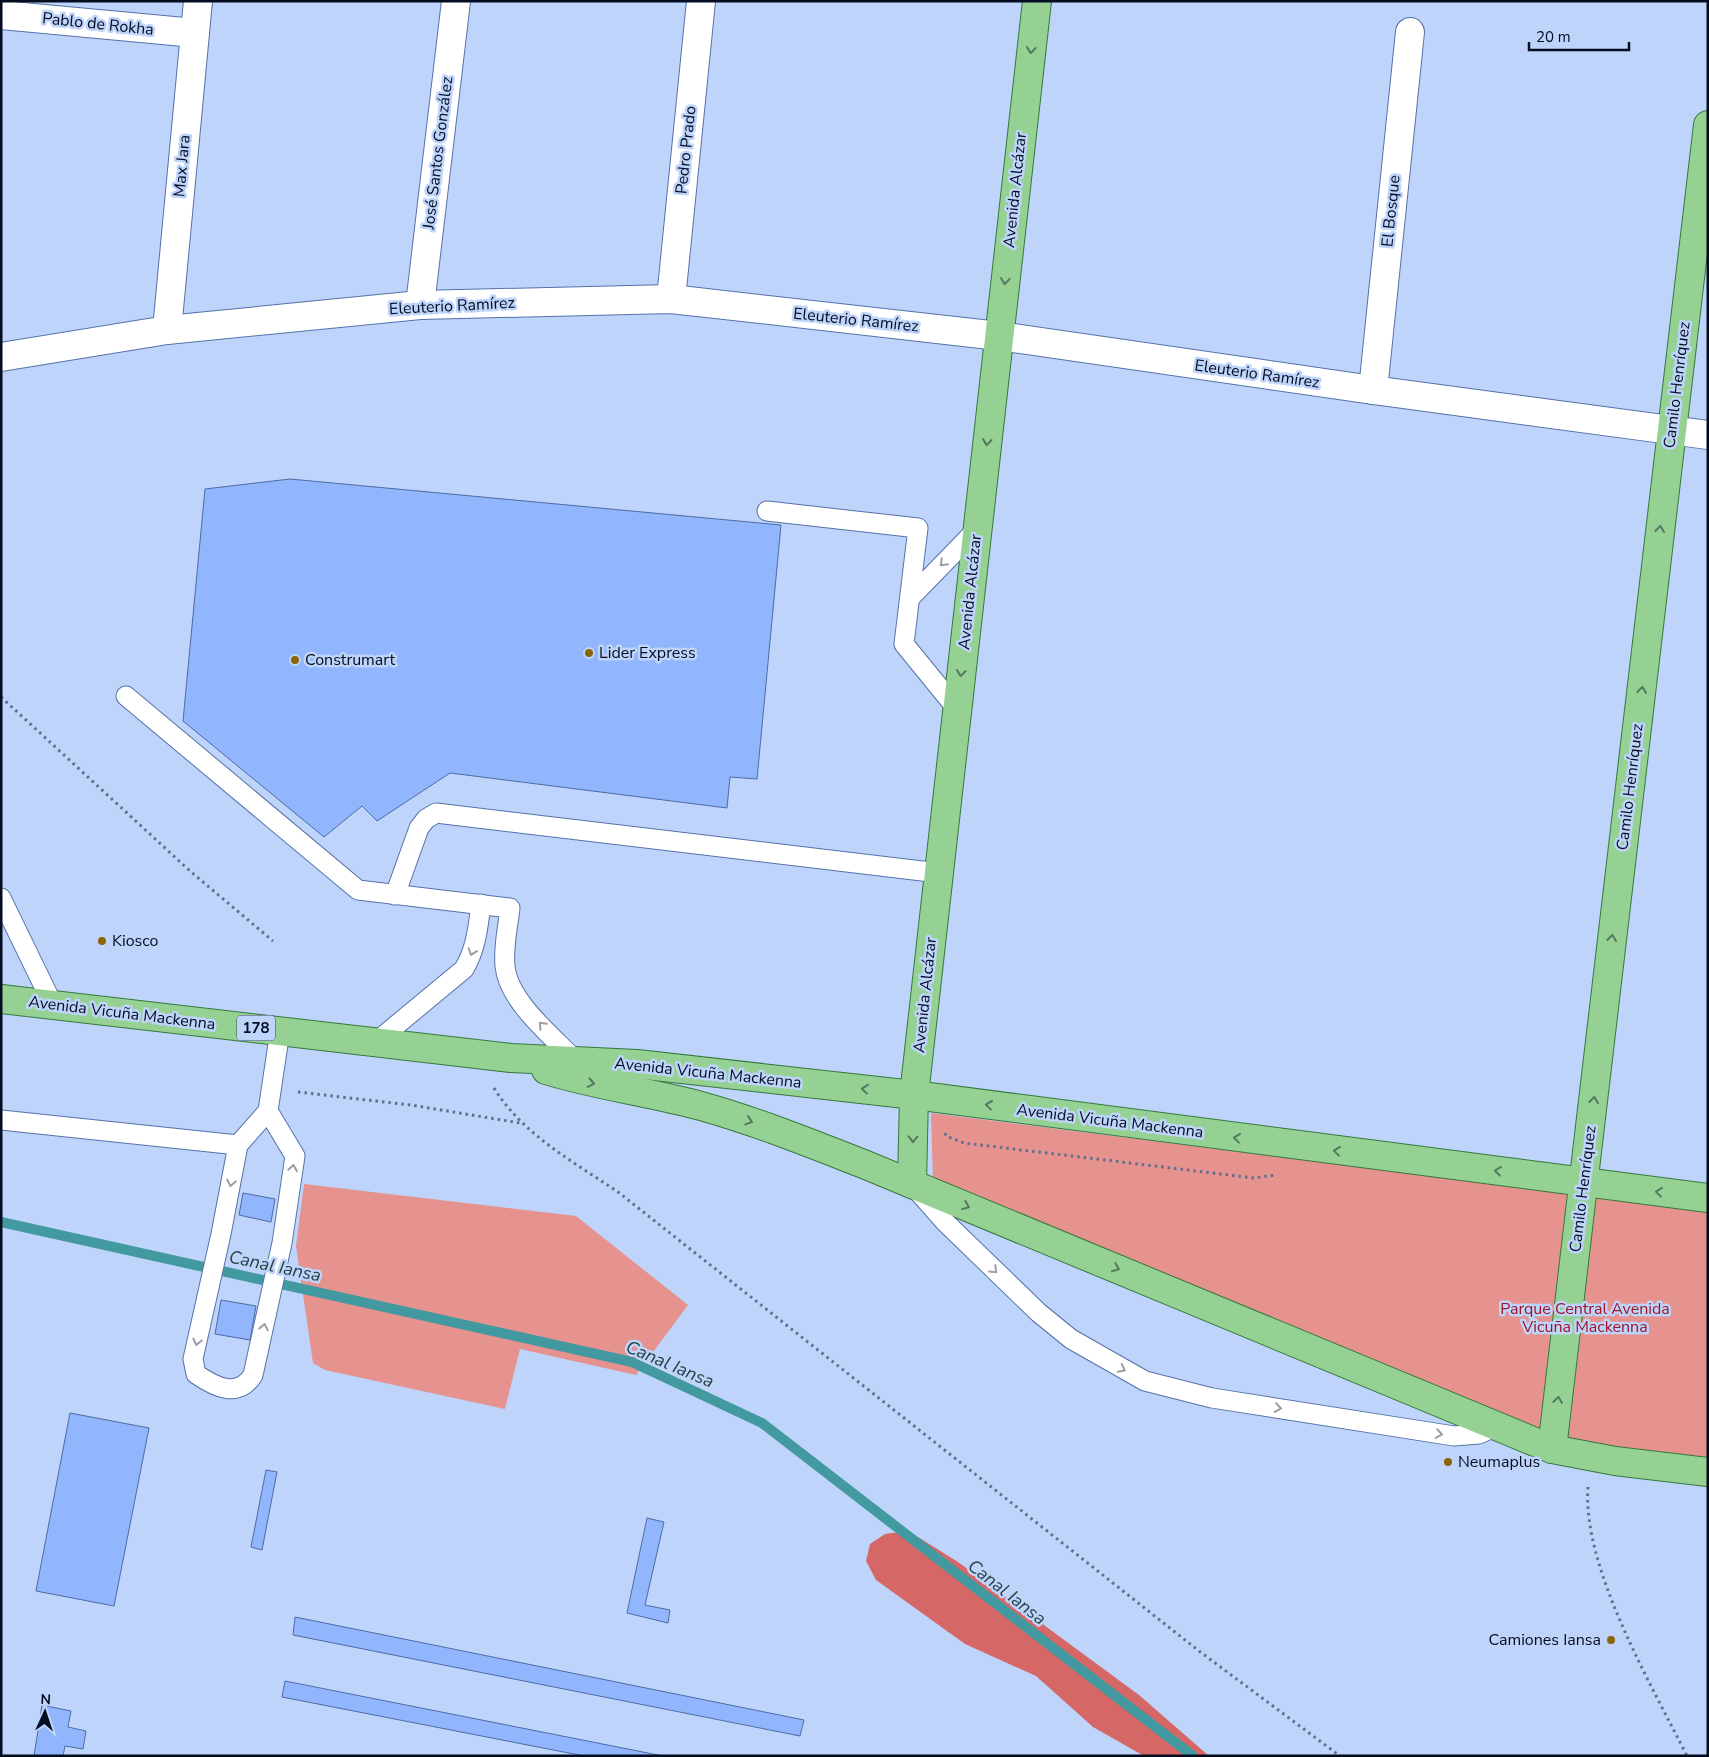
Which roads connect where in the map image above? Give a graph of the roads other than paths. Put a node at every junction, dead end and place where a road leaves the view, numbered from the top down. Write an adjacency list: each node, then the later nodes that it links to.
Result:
1 (198, 1): 7 (street, Max Jara)
2 (456, 1): 10 (street, José Santos González)
3 (701, 1): 9 (street, Pedro Prado)
4 (1037, 1): 12 (main road, Avenida Alcázar, one-way to 12)
5 (1, 15): 7 (street, Pablo de Rokha)
6 (1410, 32): 14 (street, El Bosque)
7 (195, 33): 11 (street, Max Jara)
8 (1708, 125): 15 (main road, Camilo Henríquez)
9 (671, 299): 10 (street, Eleuterio Ramírez); 12 (street, Eleuterio Ramírez)
10 (420, 305): 11 (street, Eleuterio Ramírez)
11 (167, 330): 13 (street, Eleuterio Ramírez)
12 (999, 336): 14 (street, Eleuterio Ramírez); 18 (main road, Avenida Alcázar, one-way to 18)
13 (1, 357)
14 (1373, 390): 15 (street, Eleuterio Ramírez)
15 (1672, 430): 16 (street, Eleuterio Ramírez); 36 (main road, Camilo Henríquez, one-way to 15)
16 (1708, 435)
17 (767, 512): 19 (lane)
18 (977, 529): 19 (lane, one-way to 19); 21 (main road, Avenida Alcázar, one-way to 21)
19 (910, 598): 21 (lane)
20 (126, 696): 23 (lane)
21 (957, 709): 22 (main road, Avenida Alcázar)
22 (938, 874): 23 (lane); 32 (main road, Avenida Alcázar)
23 (395, 895): 25 (lane)
24 (1, 898): 27 (lane)
25 (480, 904): 29 (lane, one-way to 29); 31 (lane, one-way to 25)
26 (1, 998): 27 (main road, Avenida Vicuña Mackenna / 178)
27 (53, 1005): 28 (main road, Avenida Vicuña Mackenna / 178)
28 (280, 1031): 29 (main road, Avenida Vicuña Mackenna / 178); 33 (lane)
29 (376, 1042): 30 (main road, Avenida Vicuña Mackenna / 178)
30 (512, 1058): 31 (main road, Avenida Vicuña Mackenna); 37 (main road, Avenida Vicuña Mackenna, one-way to 37)
31 (576, 1061): 32 (main road, Avenida Vicuña Mackenna, one-way to 31)
32 (914, 1094): 36 (main road, Avenida Vicuña Mackenna, one-way to 32); 37 (main road, Avenida Alcázar, one-way to 37)
33 (268, 1111): 35 (lane); 35 (lane, one-way to 33)
34 (1, 1120): 35 (lane)
35 (238, 1145)
36 (1584, 1183): 38 (main road, Avenida Vicuña Mackenna, one-way to 36); 40 (main road, Camilo Henríquez, one-way to 36)
37 (912, 1184): 39 (main road, Avenida Vicuña Mackenna, one-way to 39); 39 (lane, Avenida Vicuña Mackenna, one-way to 39)
38 (1708, 1198)
39 (1497, 1426): 40 (main road, Avenida Vicuña Mackenna)
40 (1552, 1449): 41 (main road, Avenida Vicuña Mackenna)
41 (1708, 1472)

